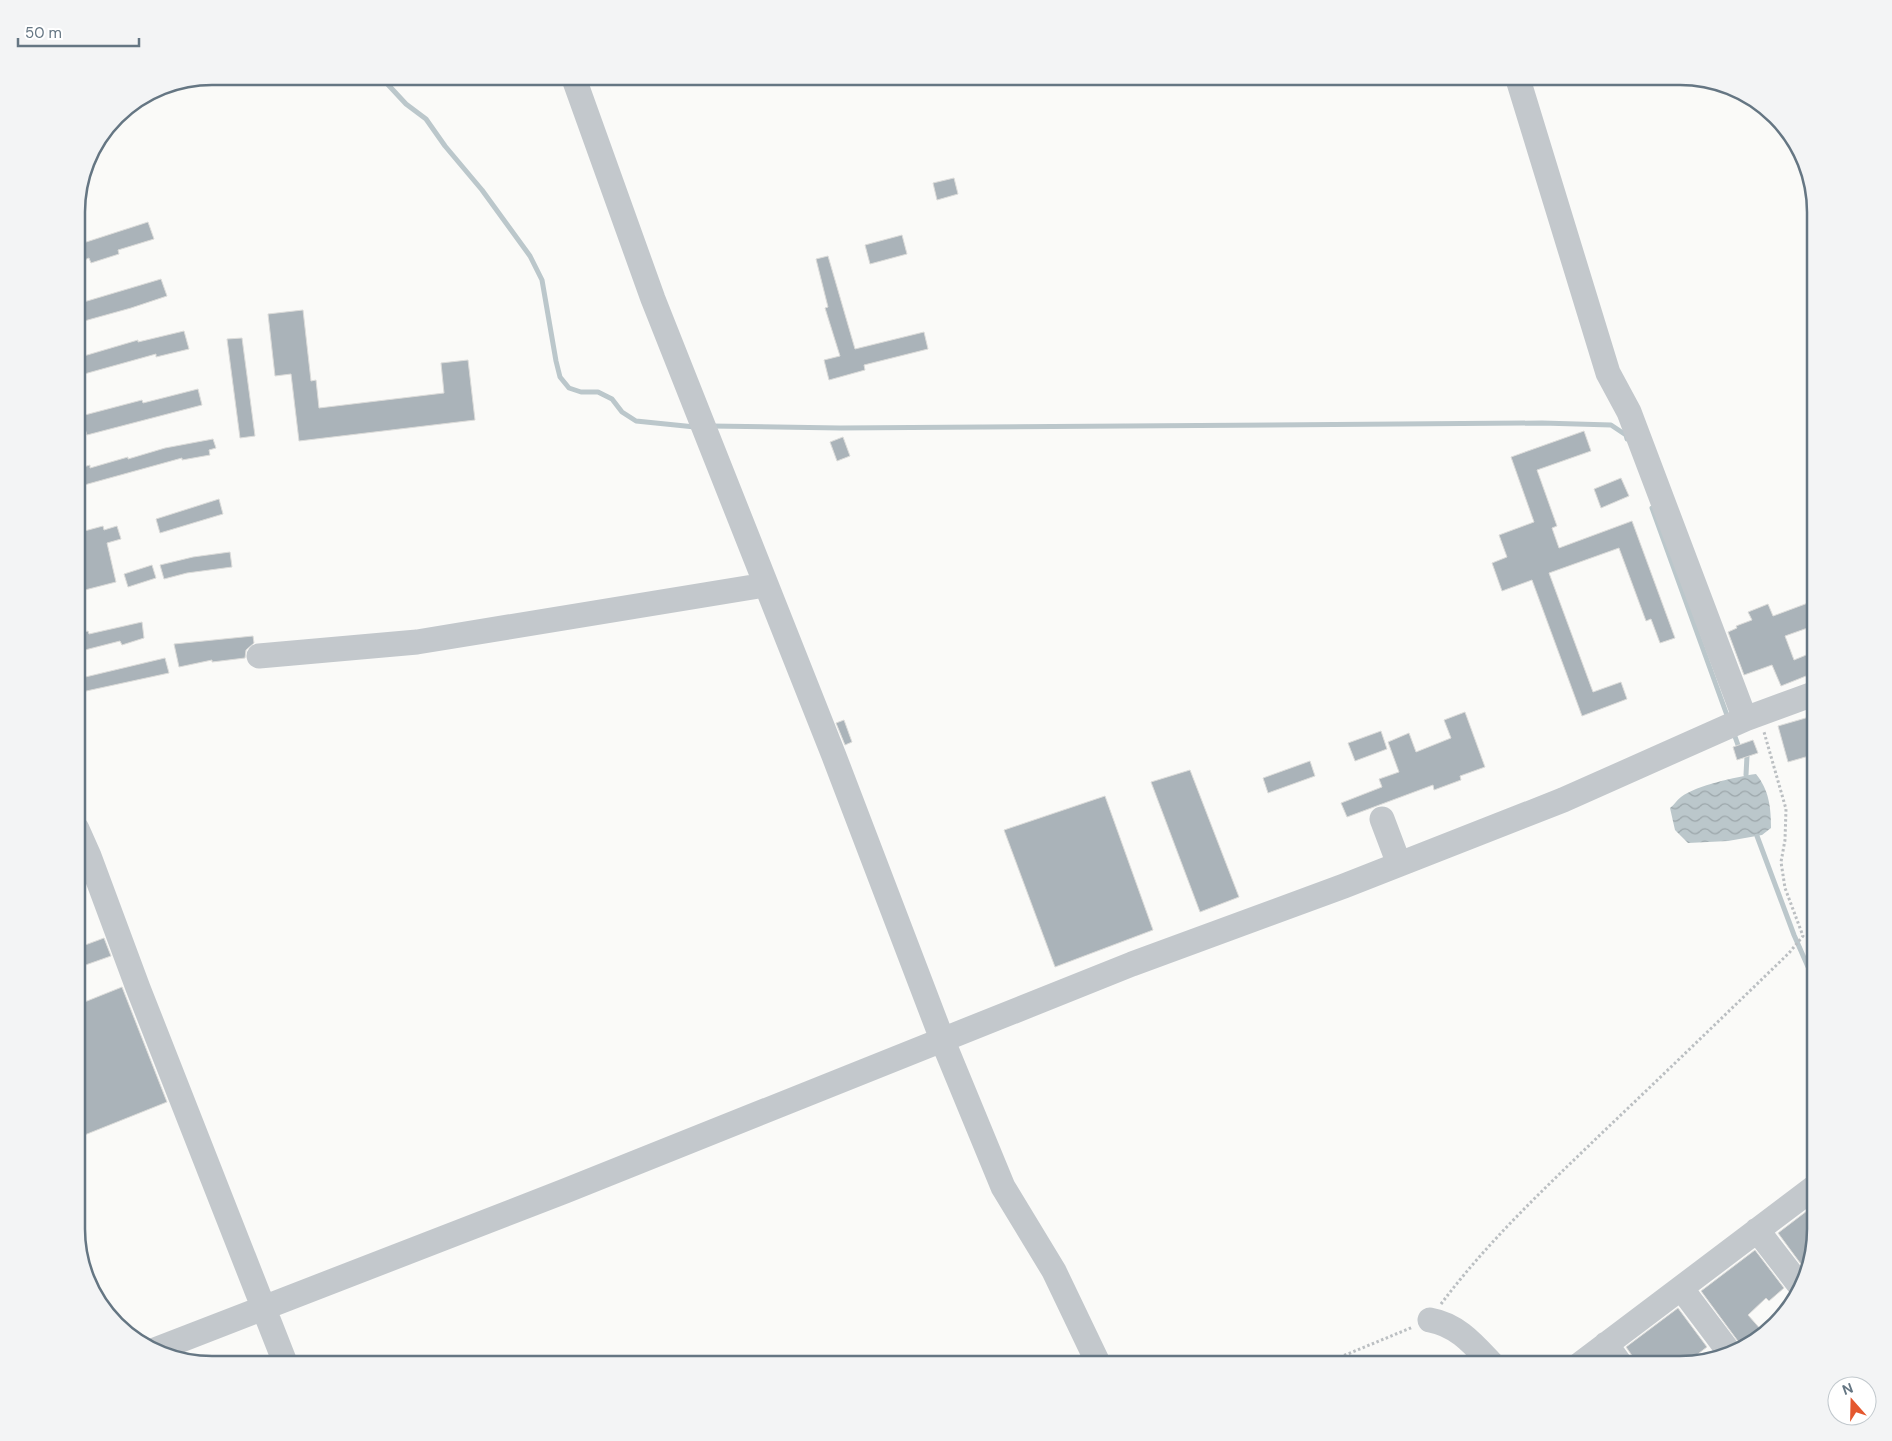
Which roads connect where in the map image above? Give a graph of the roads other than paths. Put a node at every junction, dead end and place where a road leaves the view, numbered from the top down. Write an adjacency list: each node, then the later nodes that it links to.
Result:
1 (576, 85): 3 (street)
2 (1520, 85): 6 (street)
3 (765, 584): 4 (street); 10 (street)
4 (259, 656)
5 (1807, 696): 6 (street)
6 (1751, 717): 9 (street)
7 (1382, 819): 9 (street)
8 (85, 847): 15 (street)
9 (1399, 864): 10 (street)
10 (942, 1039): 15 (street); 21 (street)
11 (1807, 1193): 12 (street)
12 (1757, 1230): 13 (street); 14 (street)
13 (1796, 1280)
14 (1680, 1288): 17 (street); 19 (street)
15 (264, 1309): 18 (street); 20 (street)
16 (1430, 1320): 22 (street)
17 (1606, 1344): 23 (street); 24 (street)
18 (165, 1346)
19 (1726, 1347)
20 (282, 1356)
21 (1095, 1356)
22 (1485, 1356)
23 (1591, 1356)
24 (1615, 1356)

